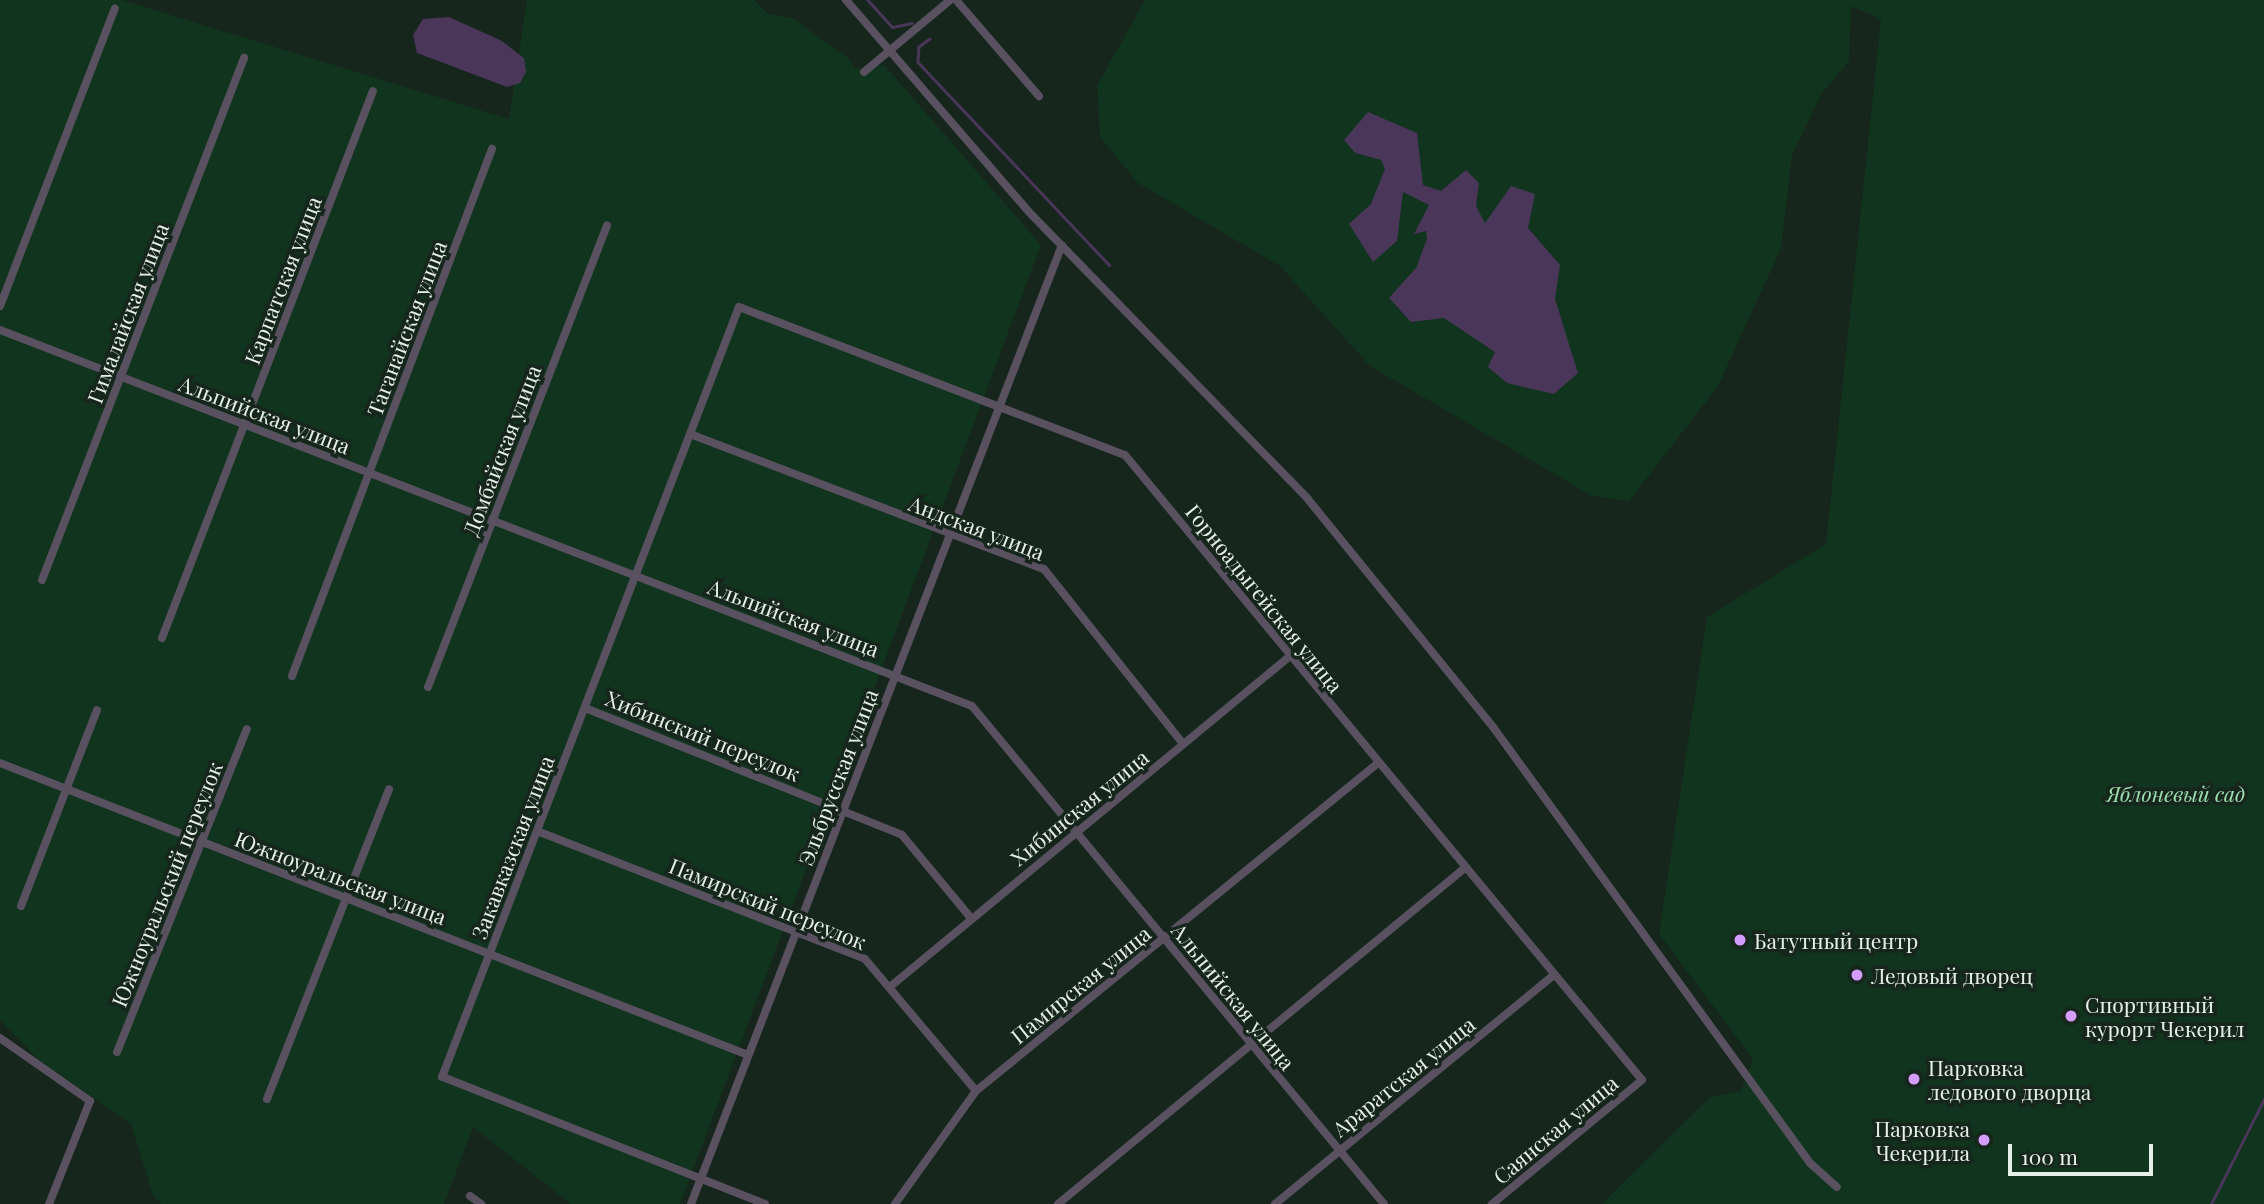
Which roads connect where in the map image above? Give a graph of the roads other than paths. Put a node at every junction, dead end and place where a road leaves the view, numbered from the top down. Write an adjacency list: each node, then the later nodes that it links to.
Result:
1 (846, 0): 5 (street)
2 (950, 0): 5 (street)
3 (956, 0): 9 (street)
4 (115, 8): 13 (street)
5 (889, 53): 7 (street); 12 (street)
6 (244, 58): 16 (street, Гималайская улица)
7 (864, 72)
8 (373, 91): 18 (street, Карпатская улица)
9 (1039, 96)
10 (492, 149): 20 (street, Таганайская улица)
11 (607, 226): 21 (street, Домбайская улица)
12 (1062, 245): 17 (street, Эльбрусская улица); 60 (street)
13 (0, 306)
14 (739, 307): 17 (street, Горноадыгейская улица); 19 (street, Закавказская улица)
15 (0, 330): 16 (street, Альпийская улица)
16 (121, 377): 18 (street, Альпийская улица); 24 (street, Гималайская улица)
17 (1001, 409): 22 (street, Эльбрусская улица); 26 (street, Горноадыгейская улица)
18 (245, 424): 20 (street, Альпийская улица); 25 (street, Карпатская улица)
19 (690, 434): 22 (street, Андская улица); 23 (street, Закавказская улица)
20 (369, 472): 21 (street, Альпийская улица); 28 (street, Таганайская улица)
21 (493, 520): 23 (street, Альпийская улица); 29 (street, Домбайская улица)
22 (950, 535): 27 (street, Эльбрусская улица); 33 (street, Андская улица)
23 (636, 575): 27 (street, Альпийская улица); 30 (street, Закавказская улица)
24 (42, 580)
25 (162, 638)
26 (1290, 656): 33 (street, Хибинская улица); 35 (street, Горноадыгейская улица)
27 (895, 675): 38 (street, Эльбрусская улица); 40 (street, Альпийская улица)
28 (292, 676)
29 (428, 687)
30 (585, 708): 38 (street, Хибинский переулок); 39 (street, Закавказская улица)
31 (97, 710): 36 (street)
32 (247, 729): 41 (street, Южноуральский переулок)
33 (1183, 744): 40 (street, Хибинская улица)
34 (0, 763): 36 (street, Южноуральская улица)
35 (1378, 763): 42 (street, Горноадыгейская улица); 47 (street, Памирская улица)
36 (67, 789): 41 (street, Южноуральская улица); 44 (street)
37 (389, 789): 43 (street)
38 (843, 810): 45 (street, Хибинский переулок); 46 (street, Эльбрусская улица)
39 (537, 831): 46 (street, Памирский переулок); 48 (street, Закавказская улица)
40 (1077, 831): 45 (street, Хибинская улица); 47 (street, Альпийская улица)
41 (202, 842): 43 (street, Южноуральская улица); 53 (street, Южноуральский переулок)
42 (1466, 867): 49 (street, Горноадыгейская улица); 52 (street)
43 (346, 898): 48 (street, Южноуральская улица); 57 (street)
44 (21, 906)
45 (971, 918): 50 (street, Хибинская улица)
46 (796, 932): 50 (street, Памирский переулок); 54 (street, Эльбрусская улица)
47 (1164, 939): 52 (street, Альпийская улица); 56 (street, Памирская улица)
48 (490, 954): 54 (street, Южноуральская улица); 59 (street, Закавказская улица)
49 (1554, 975): 55 (street, Горноадыгейская улица); 58 (street, Араратская улица)
50 (891, 986): 56 (street, Памирский переулок)
51 (0, 1038): 62 (street)
52 (1251, 1045): 58 (street, Альпийская улица); 67 (street)
53 (117, 1052)
54 (748, 1055): 59 (street, Эльбрусская улица)
55 (1642, 1080): 70 (street, Саянская улица)
56 (976, 1091): 66 (street, Памирская улица)
57 (267, 1099)
58 (1339, 1151): 68 (street, Араратская улица); 69 (street, Альпийская улица)
59 (700, 1180): 64 (street, Эльбрусская улица); 65 (street, Закавказская улица)
60 (1837, 1187)
61 (470, 1196): 63 (street)
62 (49, 1204)
63 (481, 1204)
64 (691, 1204)
65 (765, 1204)
66 (895, 1204)
67 (1058, 1204)
68 (1275, 1204)
69 (1384, 1204)
70 (1492, 1204)

